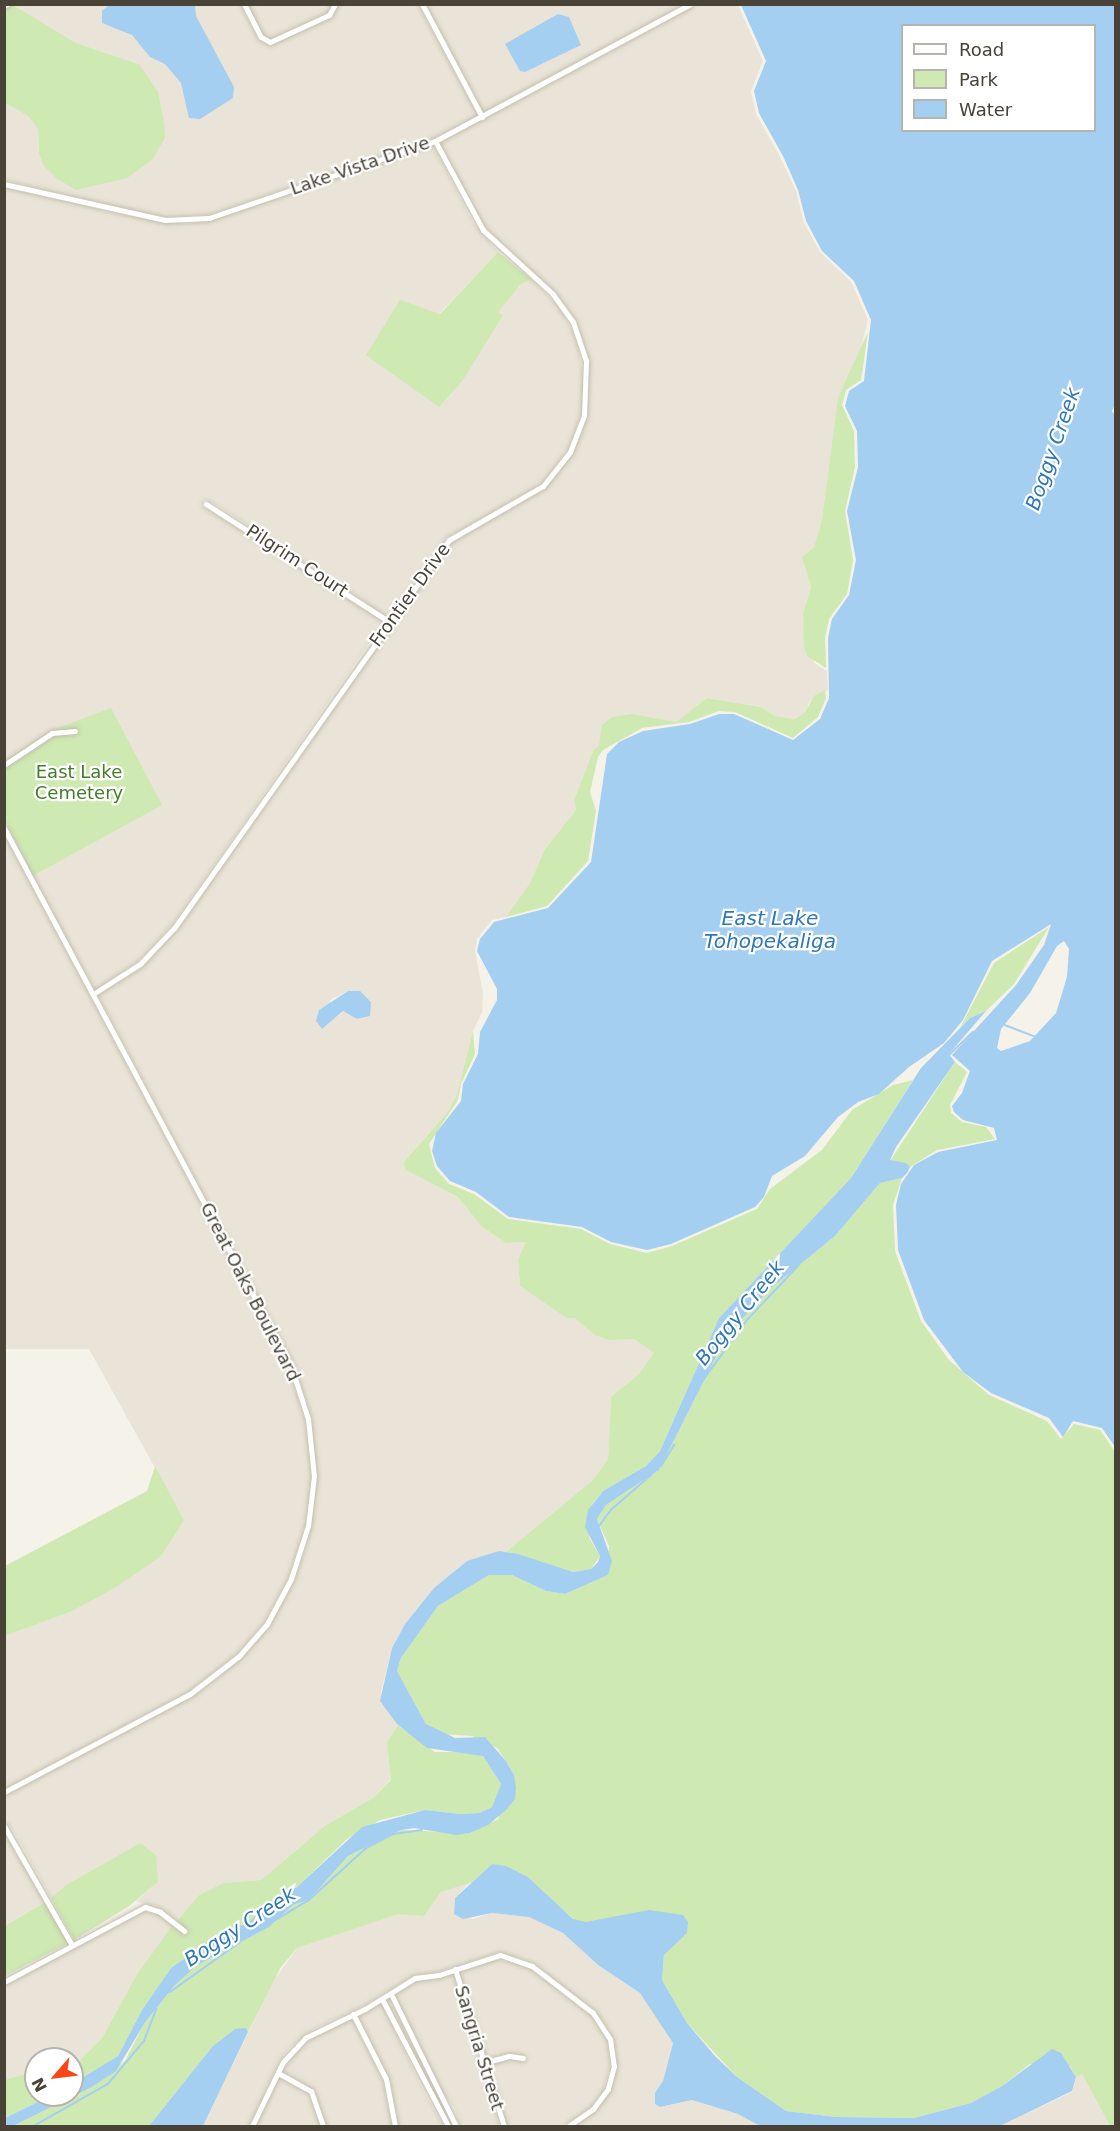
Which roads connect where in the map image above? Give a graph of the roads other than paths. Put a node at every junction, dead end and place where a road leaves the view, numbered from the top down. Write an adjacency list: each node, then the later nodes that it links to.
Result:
1 (244, 4): 2 (street)
2 (335, 4)
3 (422, 4): 5 (street)
4 (690, 4): 5 (street, Lake Vista Drive)
5 (482, 117): 6 (street, Lake Vista Drive)
6 (435, 141): 7 (street, Lake Vista Drive); 9 (street, Frontier Drive)
7 (4, 184)
8 (206, 504): 9 (street, Pilgrim Court)
9 (388, 621): 13 (street, Frontier Drive)
10 (75, 731): 11 (street)
11 (4, 765)
12 (4, 828): 13 (street, Great Oaks Boulevard)
13 (93, 994): 14 (street, Great Oaks Boulevard)
14 (4, 1792)
15 (4, 1826): 17 (street)
16 (184, 1931): 17 (street)
17 (72, 1945): 19 (street)
18 (455, 1969): 20 (street, Sangria Street); 24 (street, Sangria Street); 32 (street, Sangria Street)
19 (4, 1982)
20 (391, 1994): 21 (street, Sangria Street); 30 (street)
21 (382, 1999): 22 (street, Sangria Street); 29 (street)
22 (353, 2014): 25 (street, Sangria Street); 28 (street)
23 (523, 2058): 24 (street)
24 (483, 2063): 31 (street, Sangria Street)
25 (278, 2073): 26 (street, Sangria Street); 27 (street)
26 (252, 2127)
27 (323, 2127)
28 (395, 2127)
29 (448, 2127)
30 (456, 2127)
31 (504, 2127)
32 (569, 2127)

